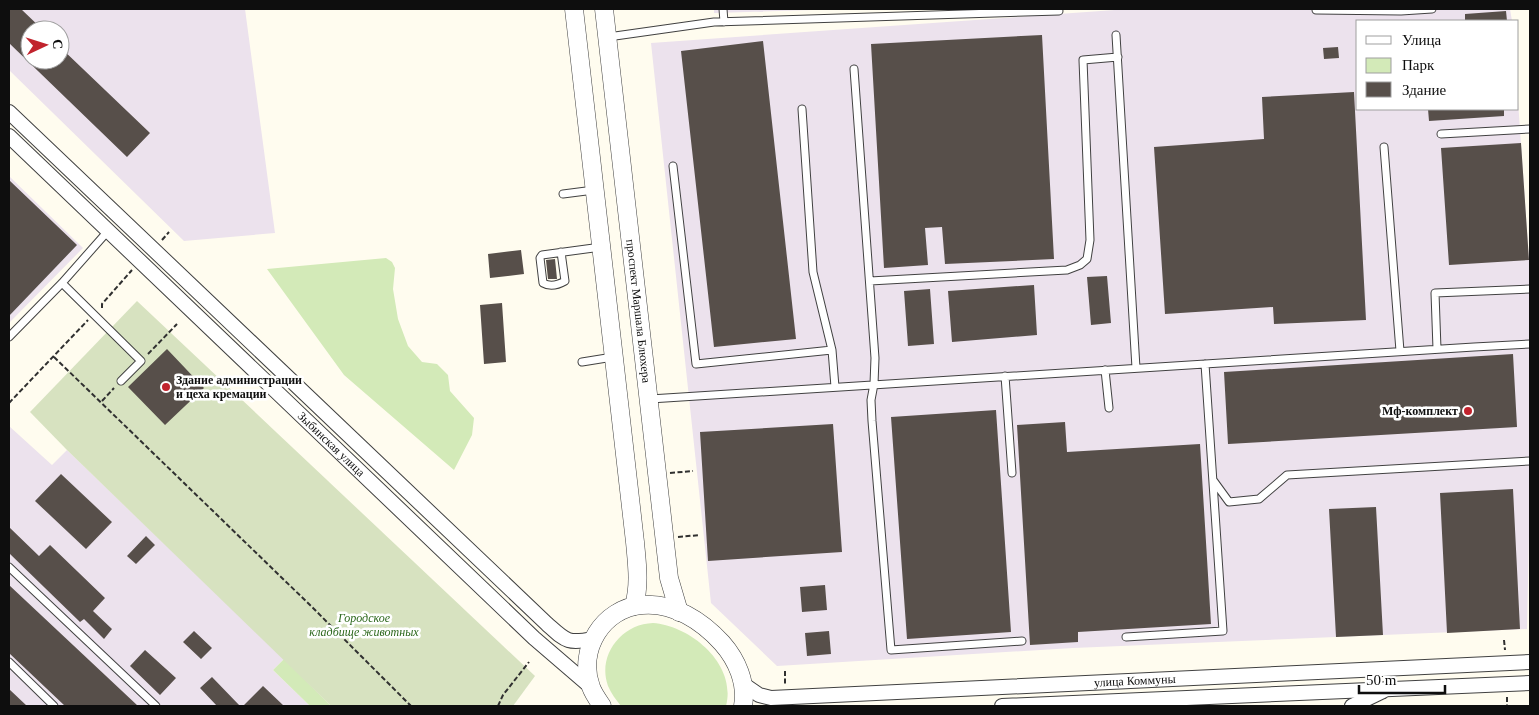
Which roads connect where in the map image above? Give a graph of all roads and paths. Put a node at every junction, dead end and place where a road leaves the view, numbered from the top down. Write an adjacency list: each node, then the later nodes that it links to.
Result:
1 (574, 9): 20 (street)
2 (604, 9): 10 (street, проспект Маршала Блюхера)
3 (723, 9): 8 (lane)
4 (1432, 9): 5 (lane)
5 (1316, 10)
6 (1059, 11): 7 (lane)
7 (950, 12): 8 (lane)
8 (724, 22): 10 (lane)
9 (1116, 35): 11 (lane)
10 (607, 37): 50 (street, проспект Маршала Блюхера)
11 (1118, 57): 26 (lane); 42 (lane)
12 (854, 69): 26 (lane)
13 (802, 109): 35 (lane)
14 (9, 112): 45 (street, Зыбинская улица)
15 (1530, 129): 16 (lane)
16 (1441, 134)
17 (9, 136): 22 (street, Зыбинская улица)
18 (1384, 146): 36 (lane)
19 (673, 166): 35 (lane)
20 (595, 190): 21 (lane); 23 (street)
21 (563, 194)
22 (108, 231): 27 (lane); 49 (street, Зыбинская улица)
23 (601, 247): 24 (lane); 38 (street)
24 (561, 252): 24 (lane)
25 (128, 275): 29 (path)
26 (870, 281): 47 (lane)
27 (62, 283): 32 (lane); 39 (lane)
28 (1530, 290): 34 (lane)
29 (106, 313)
30 (90, 318): 52 (path)
31 (177, 324): 39 (path)
32 (9, 337)
33 (1530, 344): 34 (lane)
34 (1437, 349): 36 (lane)
35 (832, 350): 48 (lane)
36 (1400, 351): 41 (lane)
37 (54, 357): 51 (path)
38 (615, 357): 40 (lane); 62 (street)
39 (140, 361): 46 (lane)
40 (582, 362)
41 (1205, 364): 42 (lane); 58 (lane)
42 (1136, 368): 43 (lane)
43 (1105, 370): 44 (lane); 53 (lane)
44 (1005, 376): 47 (lane); 57 (lane)
45 (290, 380): 49 (street); 65 (street, Зыбинская улица)
46 (121, 381): 51 (path)
47 (874, 384): 48 (lane); 67 (lane)
48 (835, 387): 50 (lane)
49 (278, 393): 74 (street, Зыбинская улица)
50 (649, 399): 63 (street, проспект Маршала Блюхера)
51 (102, 401): 80 (path)
52 (9, 403)
53 (1109, 408)
54 (1530, 461): 58 (lane)
55 (693, 470): 56 (path)
56 (670, 473)
57 (1012, 473)
58 (1214, 480): 64 (lane)
59 (677, 528): 60 (path)
60 (700, 535)
61 (9, 567): 79 (lane)
62 (634, 606): 63 (street); 65 (street)
63 (679, 612): 73 (street)
64 (1126, 637)
65 (593, 639): 74 (street)
66 (1504, 640): 68 (path)
67 (1022, 641)
68 (1505, 658)
69 (9, 662): 78 (lane)
70 (529, 662): 81 (path)
71 (1530, 662): 73 (street, улица Коммуны)
72 (1530, 683): 75 (street, улица Коммуны)
73 (743, 684): 83 (street)
74 (591, 688): 82 (street)
75 (1386, 689): 77 (street, улица Коммуны); 85 (street)
76 (1506, 690): 86 (path)
77 (1048, 705): 84 (street, улица Коммуны)
78 (54, 706)
79 (156, 706)
80 (411, 706)
81 (498, 706)
82 (602, 706)
83 (743, 706)
84 (1002, 706)
85 (1352, 706)
86 (1507, 706)

